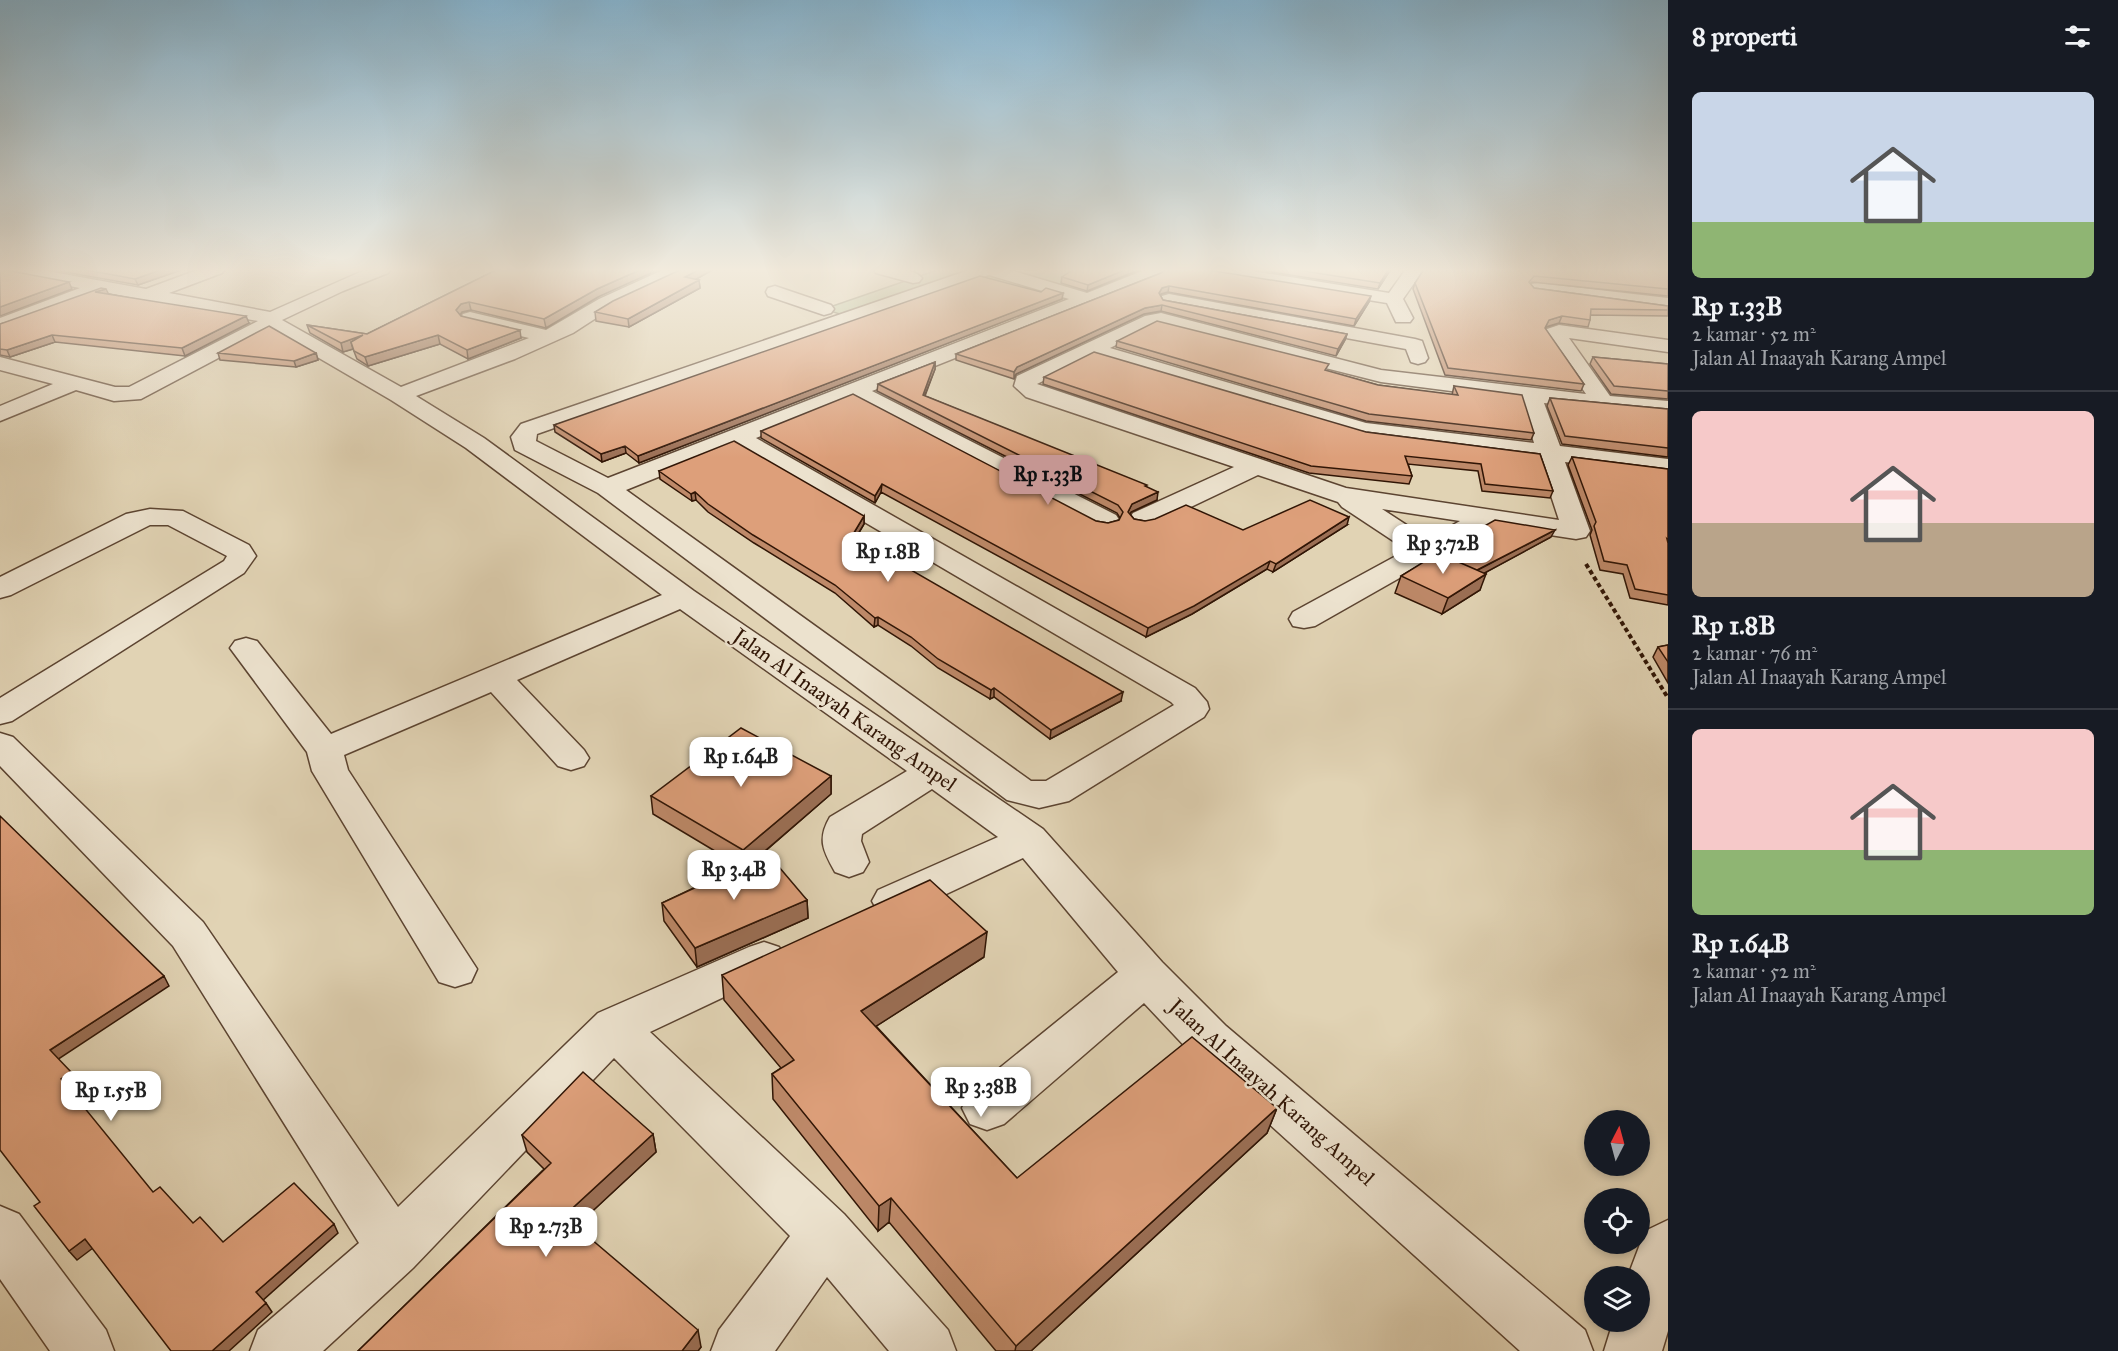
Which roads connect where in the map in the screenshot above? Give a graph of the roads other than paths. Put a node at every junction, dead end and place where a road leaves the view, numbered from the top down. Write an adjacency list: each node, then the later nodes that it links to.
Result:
1 (249, 332): 19 (street)
2 (292, 332): 21 (street, Jalan Al Inaayah Karang Ampel)
3 (528, 332): 13 (street)
4 (559, 332): 13 (street)
5 (787, 332): 30 (street)
6 (1004, 332): 20 (street)
7 (1126, 332): 15 (street)
8 (1211, 332): 22 (street)
9 (1319, 332): 10 (street)
10 (1408, 332)
11 (1556, 332): 16 (street)
12 (1567, 332): 14 (street)
13 (548, 337): 21 (street)
14 (1668, 346)
15 (1092, 348): 27 (street); 28 (street)
16 (1568, 350): 17 (street); 23 (street)
17 (1668, 359)
18 (0, 363): 19 (street)
19 (75, 383): 25 (street)
20 (854, 391): 26 (street); 34 (street)
21 (399, 395): 37 (street, Jalan Al Inaayah Karang Ampel)
22 (1530, 395): 23 (street); 27 (street)
23 (1603, 402): 24 (street)
24 (1668, 408)
25 (0, 414)
26 (737, 437): 30 (street); 30 (street)
27 (1549, 453): 29 (street); 32 (street)
28 (1255, 467): 31 (street); 33 (street)
29 (1668, 467)
30 (607, 488)
31 (1342, 495): 32 (street); 35 (street)
32 (1487, 518): 35 (street)
33 (1143, 519)
34 (1106, 521)
35 (1428, 551): 38 (street)
36 (0, 589): 41 (street)
37 (683, 597): 40 (street); 45 (street, Jalan Al Inaayah Karang Ampel)
38 (1304, 620)
39 (246, 648): 43 (street)
40 (496, 677): 43 (street); 44 (street)
41 (0, 713)
42 (0, 745): 57 (street)
43 (325, 750): 50 (street)
44 (571, 758)
45 (933, 772): 46 (street, Jalan Al Inaayah Karang Ampel); 47 (street)
46 (1029, 839): 48 (street); 51 (street, Jalan Al Inaayah Karang Ampel)
47 (849, 862)
48 (854, 918)
49 (800, 943): 52 (street)
50 (455, 969)
51 (1146, 975): 53 (street); 62 (street, Jalan Al Inaayah Karang Ampel)
52 (614, 1027): 55 (street); 57 (street)
53 (987, 1108)
54 (0, 1233): 58 (street)
55 (825, 1233): 60 (street); 61 (street)
56 (1668, 1247): 63 (street)
57 (394, 1249): 59 (street)
58 (85, 1351)
59 (279, 1351)
60 (740, 1351)
61 (927, 1351)
62 (1564, 1351)
63 (1633, 1351)

